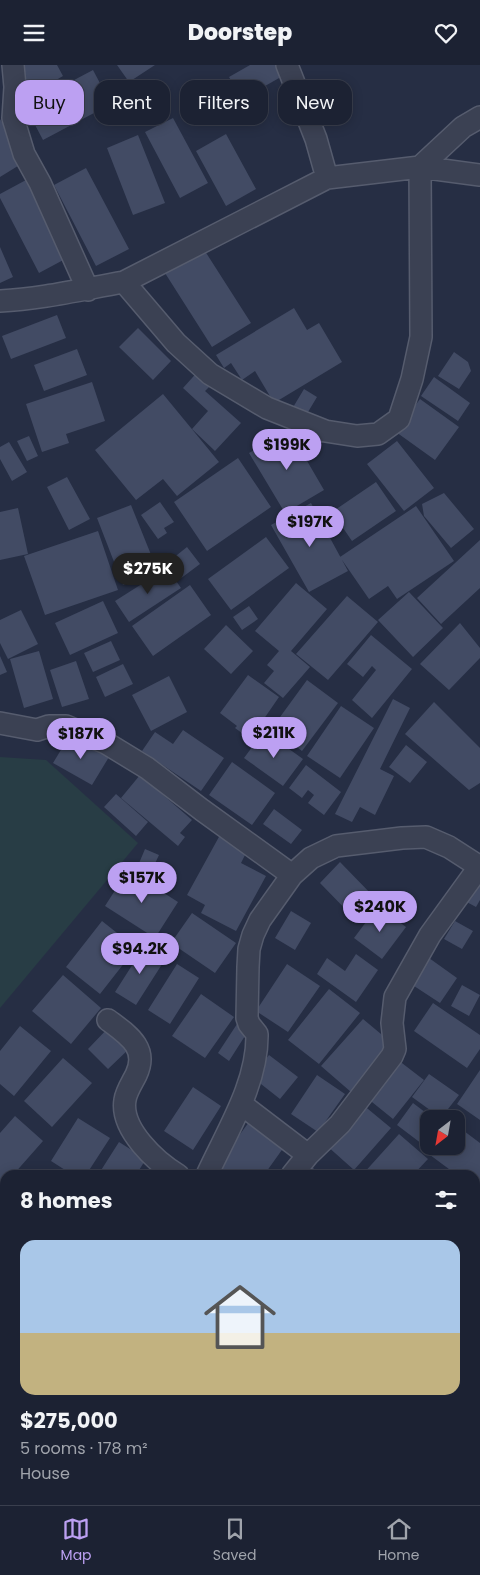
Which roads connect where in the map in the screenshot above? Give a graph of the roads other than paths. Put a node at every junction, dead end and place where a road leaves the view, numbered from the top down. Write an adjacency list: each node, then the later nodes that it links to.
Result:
1 (13, 65): 8 (street)
2 (287, 65): 6 (street)
3 (480, 117): 4 (street)
4 (420, 167): 5 (street); 6 (street); 7 (street)
5 (480, 175)
6 (327, 178): 7 (street)
7 (124, 282): 8 (street)
8 (88, 290): 9 (street)
9 (0, 301)
10 (0, 723): 12 (street)
11 (480, 867): 12 (street); 15 (street)
12 (292, 875): 14 (street)
13 (108, 1020): 16 (street)
14 (240, 1104): 15 (street); 17 (street)
15 (308, 1155): 18 (street)
16 (172, 1170)
17 (209, 1170)
18 (296, 1170)

